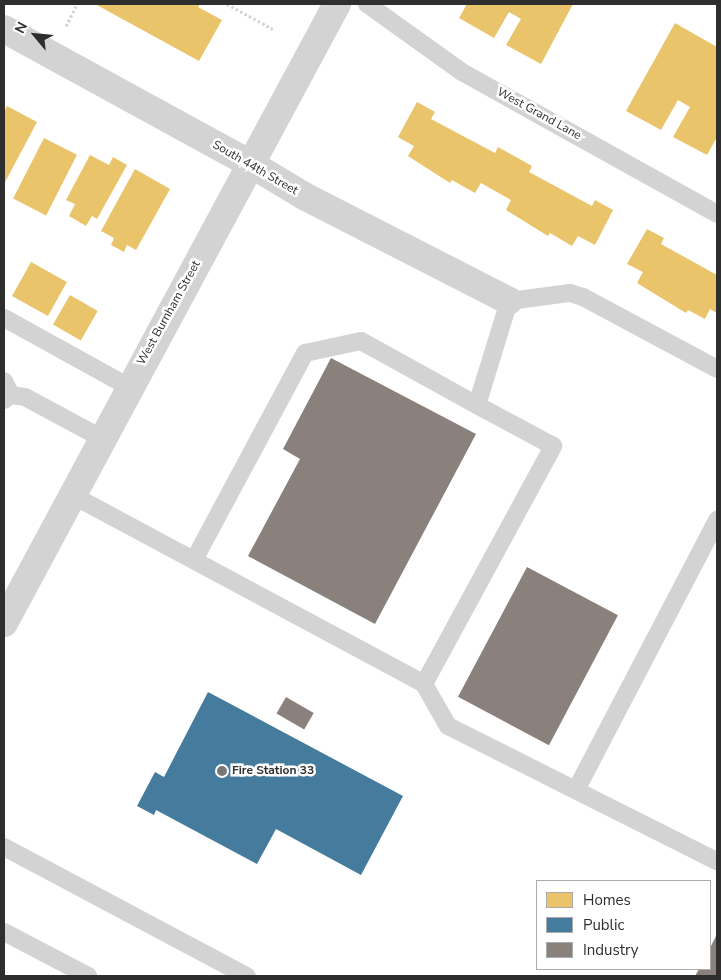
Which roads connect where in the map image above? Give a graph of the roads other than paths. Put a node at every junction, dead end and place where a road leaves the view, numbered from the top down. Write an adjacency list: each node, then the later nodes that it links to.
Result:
1 (337, 4): 4 (street, West Burnham Street)
2 (367, 4): 5 (lane, West Grand Lane)
3 (4, 30): 4 (street, South 44th Street)
4 (251, 164): 6 (street, South 44th Street); 9 (street, West Burnham Street)
5 (717, 214)
6 (509, 301): 8 (lane); 11 (lane)
7 (4, 318): 9 (lane)
8 (717, 368)
9 (129, 387): 12 (street, West Burnham Street)
10 (6, 392): 12 (lane)
11 (476, 405): 15 (lane); 17 (lane)
12 (101, 438): 13 (street, West Burnham Street)
13 (72, 495): 15 (lane); 16 (street, West Burnham Street)
14 (717, 520): 18 (lane)
15 (194, 560): 17 (lane)
16 (4, 623)
17 (424, 684): 18 (lane)
18 (576, 790): 20 (lane)
19 (4, 847): 23 (lane)
20 (717, 861)
21 (4, 932): 22 (lane)
22 (88, 976)
23 (247, 976)

